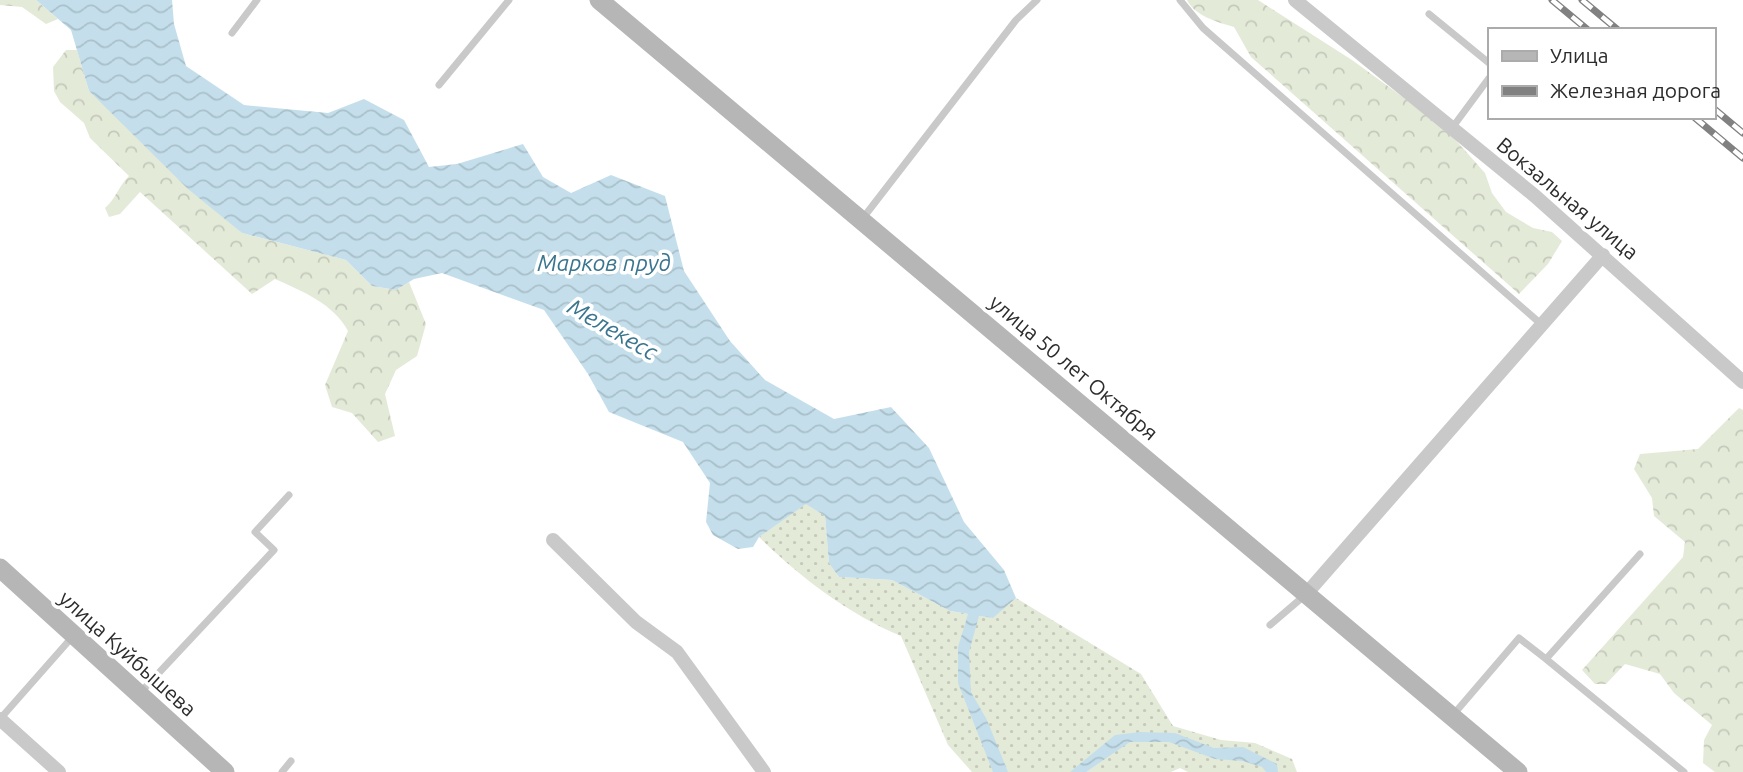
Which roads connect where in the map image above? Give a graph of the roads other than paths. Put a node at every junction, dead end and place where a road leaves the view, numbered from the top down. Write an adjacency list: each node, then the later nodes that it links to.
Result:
1 (257, 0): 8 (lane)
2 (509, 0): 11 (lane)
3 (599, 0): 13 (main road, улица 50 лет Октября)
4 (1037, 0): 13 (lane)
5 (1180, 0): 15 (lane)
6 (1294, 0): 12 (street, Вокзальная улица)
7 (1429, 14): 9 (lane)
8 (232, 33)
9 (1488, 62)
10 (1488, 79): 12 (lane)
11 (439, 85)
12 (1452, 128): 14 (street, Вокзальная улица)
13 (861, 220): 21 (main road, улица 50 лет Октября)
14 (1603, 255): 15 (street); 16 (street, Вокзальная улица)
15 (1541, 324): 21 (street)
16 (1743, 382)
17 (289, 495): 25 (lane)
18 (553, 540): 33 (street)
19 (1640, 554): 24 (lane)
20 (0, 568): 23 (main road, улица Куйбышева)
21 (1307, 593): 22 (lane); 26 (main road, улица 50 лет Октября)
22 (1270, 625)
23 (74, 635): 25 (main road, улица Куйбышева); 27 (lane)
24 (1546, 659): 26 (lane); 34 (lane)
25 (139, 694): 31 (main road, улица Куйбышева)
26 (1452, 716): 29 (main road, улица 50 лет Октября)
27 (0, 719): 30 (street)
28 (291, 761): 32 (lane)
29 (1508, 769)
30 (59, 772)
31 (225, 772)
32 (282, 772)
33 (764, 772)
34 (1684, 772)

